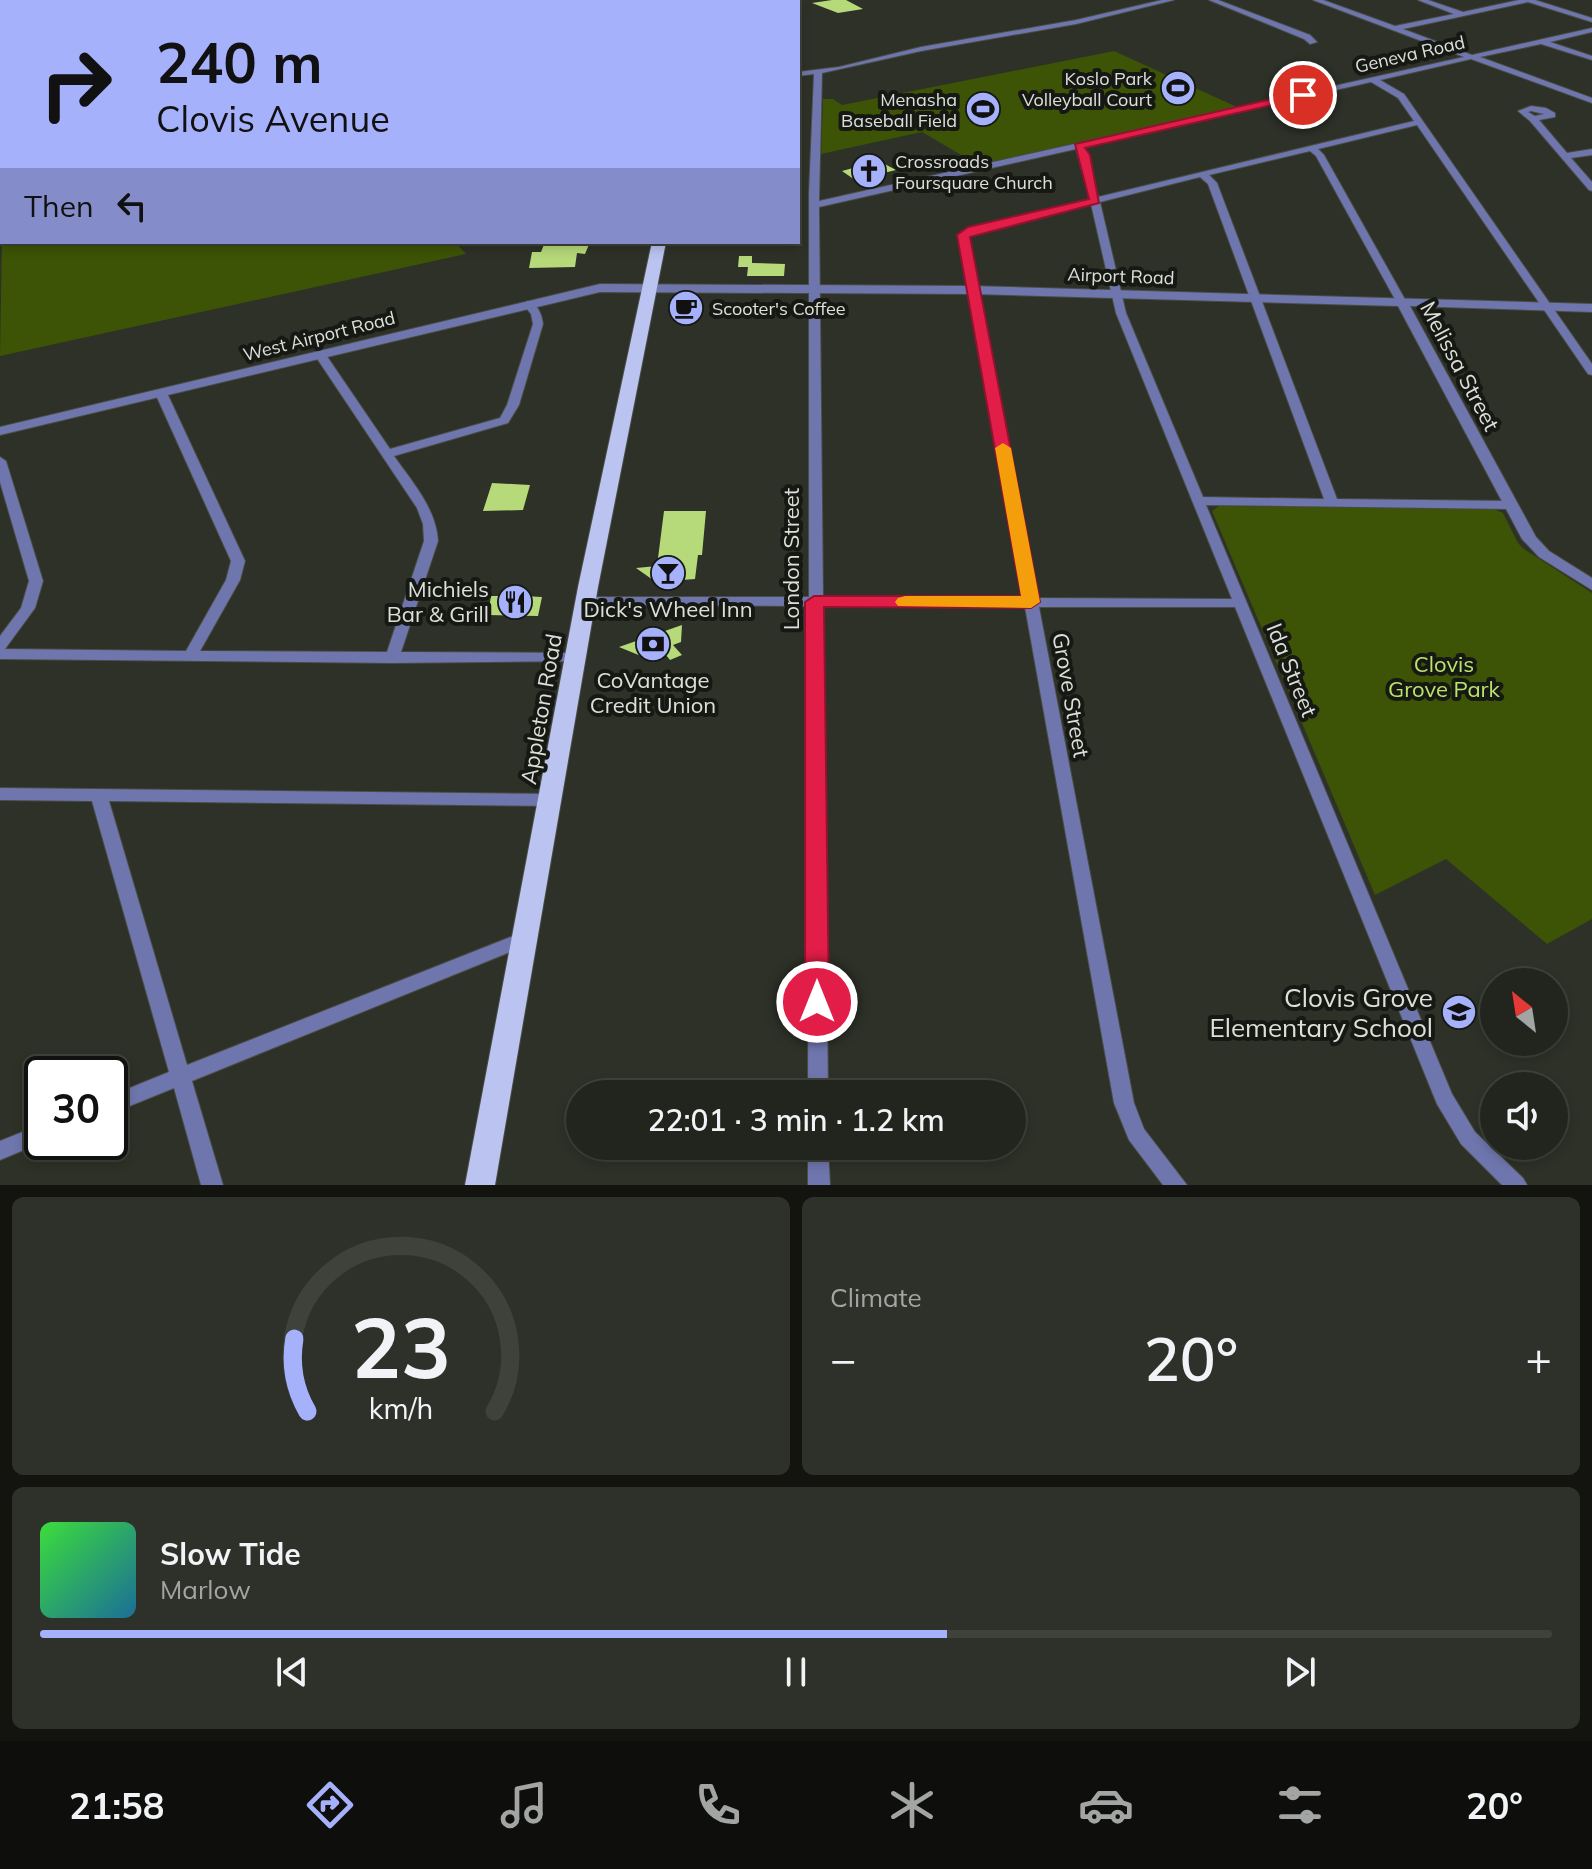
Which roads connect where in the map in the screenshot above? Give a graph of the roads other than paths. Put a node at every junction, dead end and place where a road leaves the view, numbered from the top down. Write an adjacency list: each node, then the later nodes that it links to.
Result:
1 (1171, 0): 14 (street)
2 (1212, 0): 11 (street)
3 (1316, 0): 8 (street)
4 (1421, 0): 6 (street)
5 (1528, 0): 6 (street); 7 (street)
6 (1464, 14): 8 (street)
7 (1592, 20)
8 (1393, 29): 12 (street)
9 (1592, 30): 10 (street, Geneva Road)
10 (1541, 41): 12 (street, Geneva Road); 13 (street)
11 (1313, 42)
12 (1470, 57): 16 (street, Geneva Road); 17 (street)
13 (1592, 58)
14 (818, 71): 15 (street); 27 (street, London Street)
15 (800, 72)
16 (1372, 79): 19 (street); 20 (street, Geneva Road)
17 (1592, 101)
18 (1533, 119): 23 (street)
19 (1418, 122): 21 (street, Grove Street); 36 (street)
20 (1079, 146): 26 (street, Ida Street); 27 (street, Geneva Road)
21 (1312, 148): 24 (street, Grove Street); 34 (street, Melissa Street)
22 (1592, 152): 23 (street)
23 (1565, 156): 25 (street)
24 (1202, 174): 26 (street, Grove Street); 33 (street)
25 (1592, 188)
26 (1095, 201): 31 (street, Grove Street); 32 (street, Ida Street)
27 (814, 205): 30 (street, London Street)
28 (659, 244): 29 (main road, Appleton Road)
29 (648, 288): 30 (street, Airport Road); 35 (street, West Airport Road); 48 (main road, Appleton Road)
30 (815, 289): 31 (street, Airport Road); 49 (street, London Street)
31 (973, 290): 32 (street, Airport Road); 50 (street, Grove Street)
32 (1115, 294): 33 (street, Airport Road); 44 (street, Ida Street)
33 (1256, 298): 34 (street, Airport Road); 45 (street)
34 (1402, 303): 36 (street, Airport Road); 46 (street, Melissa Street)
35 (528, 304): 38 (street, West Airport Road); 42 (street)
36 (1547, 307): 37 (street, Airport Road); 39 (street)
37 (1592, 308)
38 (320, 354): 40 (street, West Airport Road); 42 (street)
39 (1592, 372)
40 (161, 393): 41 (street, West Airport Road); 54 (street)
41 (0, 431)
42 (386, 454): 55 (street)
43 (0, 461): 52 (street)
44 (1197, 501): 45 (street); 51 (street, Ida Street)
45 (1332, 503): 46 (street)
46 (1509, 505): 47 (street, Melissa Street)
47 (1592, 585)
48 (586, 601): 49 (street); 56 (main road, Appleton Road)
49 (814, 602): 50 (street); 62 (street, London Street)
50 (1031, 602): 51 (street); 70 (street, Grove Street)
51 (1241, 603): 71 (street, Ida Street)
52 (0, 646)
53 (0, 654): 54 (street)
54 (190, 656): 55 (street)
55 (392, 658): 56 (street)
56 (576, 658): 59 (main road, Appleton Road)
57 (0, 794): 58 (street)
58 (99, 796): 59 (street); 61 (street)
59 (552, 800): 60 (main road, Appleton Road)
60 (524, 939): 61 (street); 68 (main road, Appleton Road)
61 (181, 1076): 63 (street); 67 (street)
62 (818, 1080)
63 (128, 1098)
64 (24, 1141): 65 (street)
65 (0, 1151)
66 (818, 1160): 69 (street)
67 (212, 1185)
68 (480, 1185)
69 (819, 1185)
70 (1176, 1185)
71 (1516, 1185)

